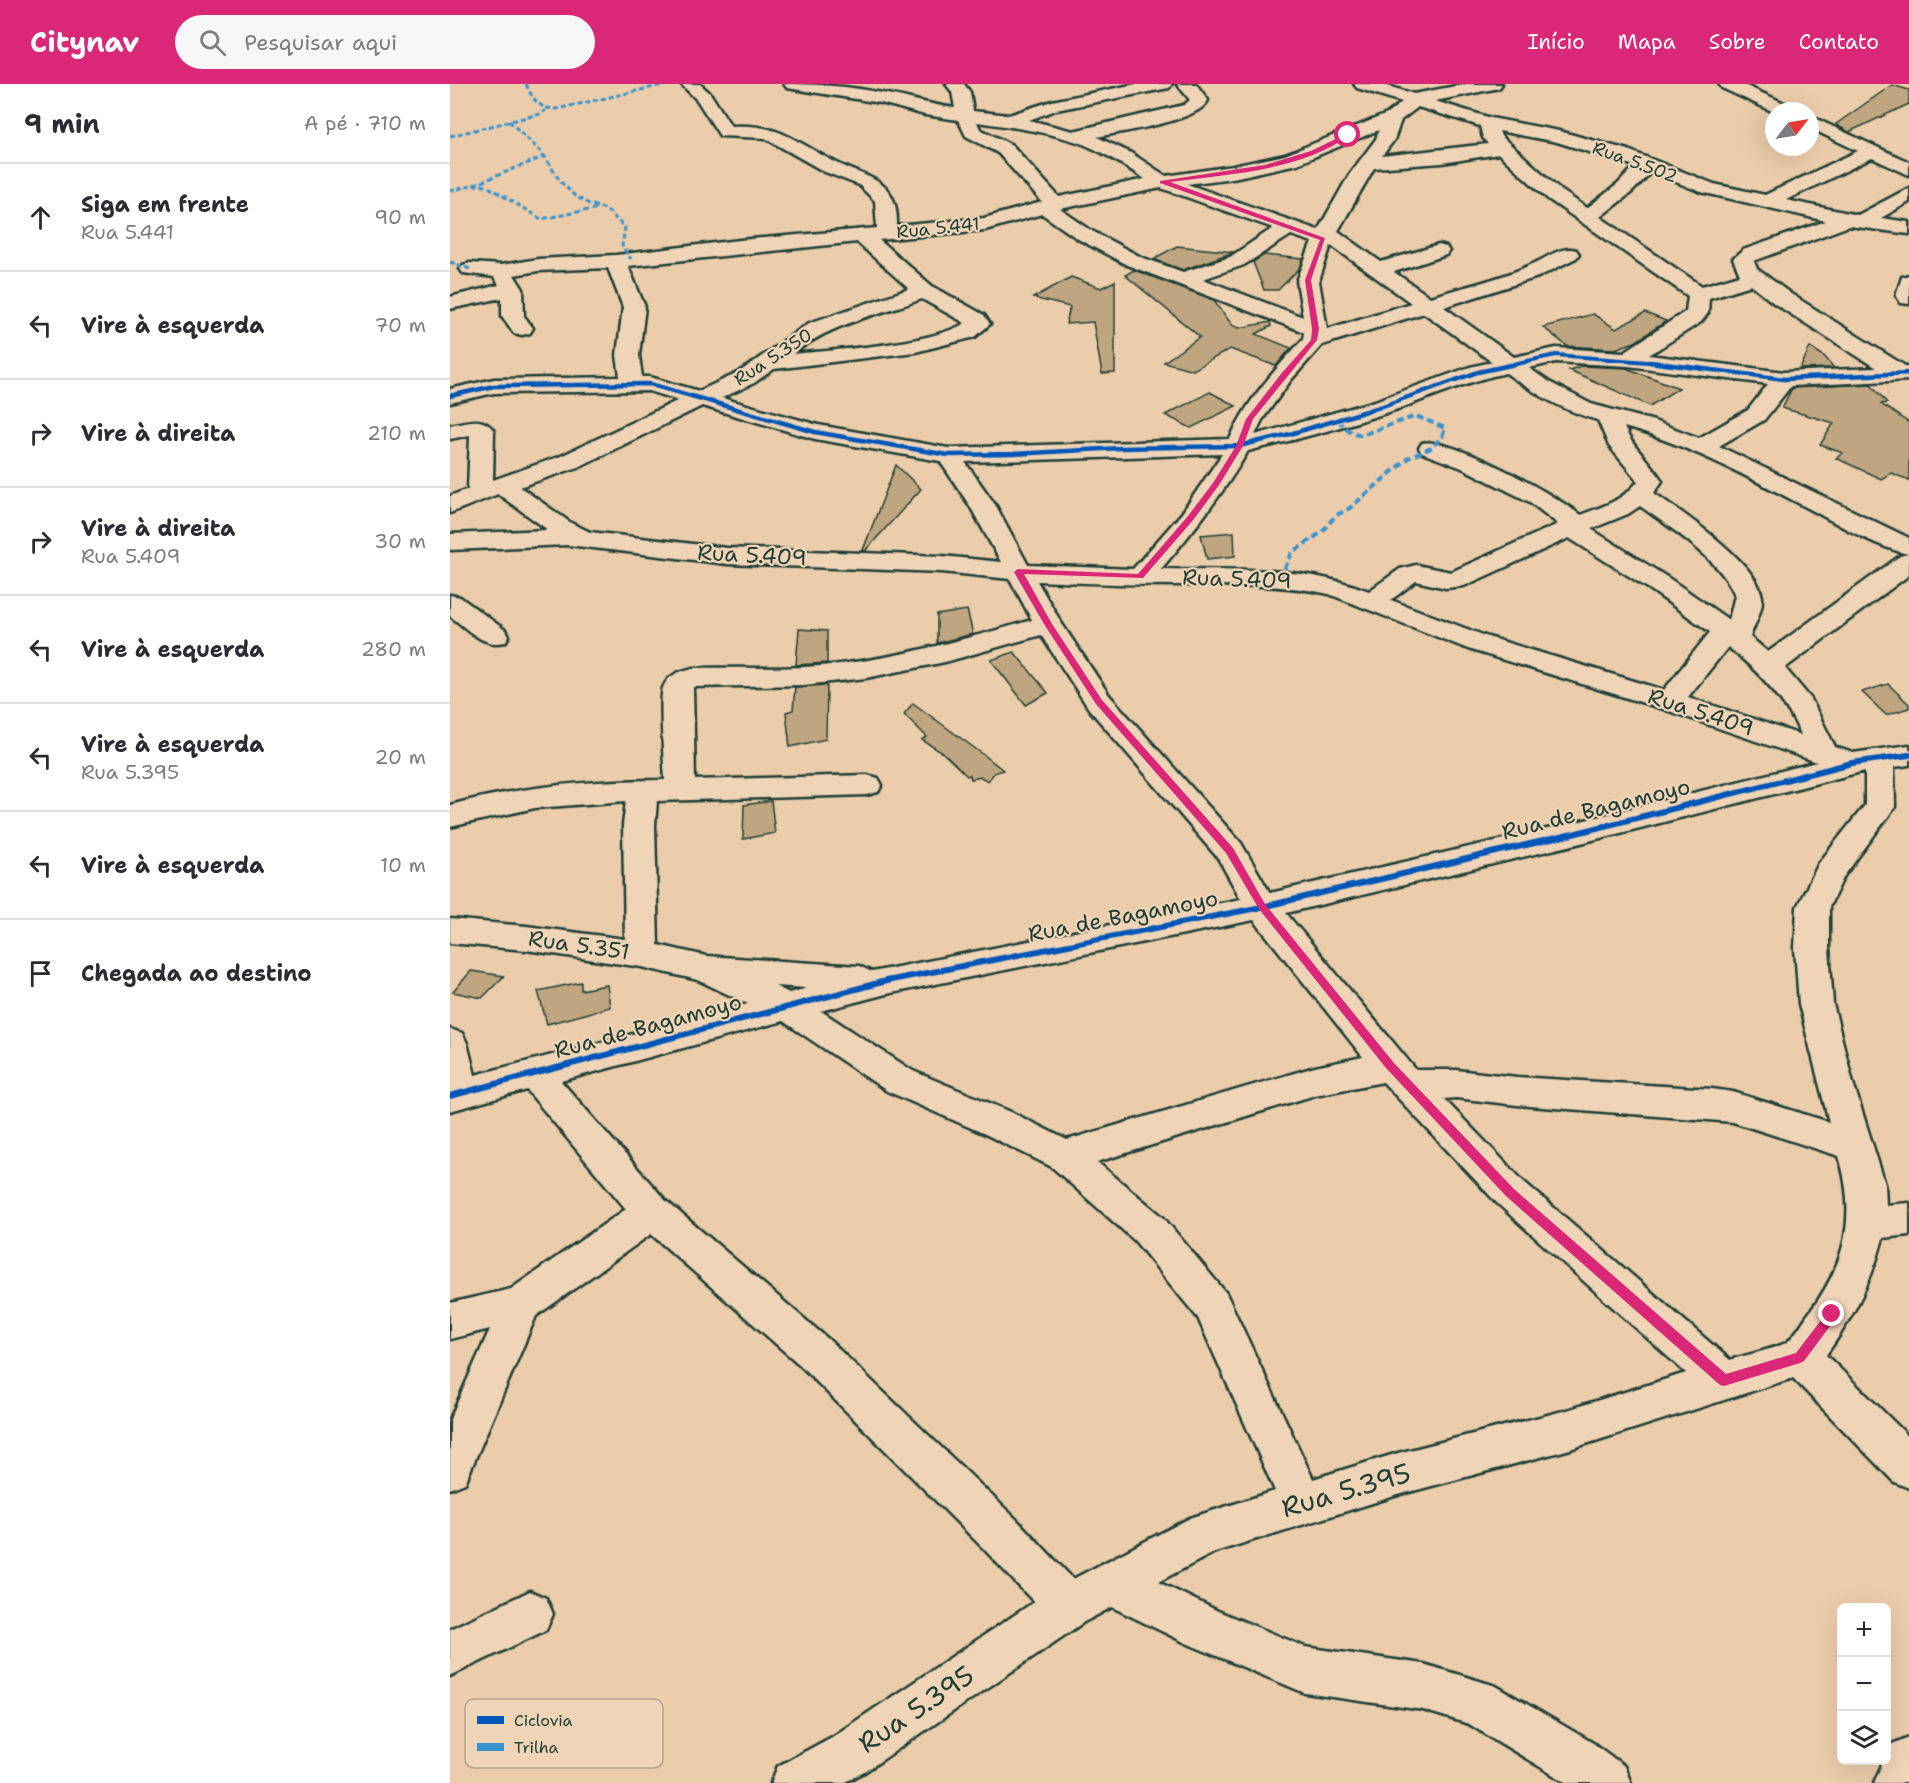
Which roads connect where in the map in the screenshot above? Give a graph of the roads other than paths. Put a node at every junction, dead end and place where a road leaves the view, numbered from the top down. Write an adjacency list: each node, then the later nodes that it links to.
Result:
1 (690, 84): 30 (street)
2 (794, 84): 11 (street)
3 (955, 84): 11 (street)
4 (1163, 84): 13 (street)
5 (1186, 84): 16 (street)
6 (1364, 84): 9 (street, Rua 5.502)
7 (1493, 84): 9 (street)
8 (1728, 84): 10 (street)
9 (1417, 99): 12 (street); 14 (street, Rua 5.502)
10 (1767, 102)
11 (965, 115): 13 (street); 25 (street)
12 (1393, 118): 19 (street); 22 (street, Rua 5.441)
13 (1010, 121): 16 (street)
14 (1488, 123): 17 (street); 20 (street, Rua 5.502)
15 (1819, 125): 18 (street)
16 (1074, 136): 22 (street)
17 (1502, 148): 19 (street); 26 (street)
18 (1873, 151): 21 (street); 24 (street)
19 (1370, 163): 32 (street)
20 (1647, 165): 24 (street, Rua 5.502); 26 (street)
21 (1909, 169)
22 (1162, 182): 25 (street, Rua 5.441); 28 (street)
23 (1909, 194): 27 (street)
24 (1770, 201): 27 (street, Rua 5.502)
25 (1050, 206): 30 (street, Rua 5.441); 40 (street)
26 (1588, 217): 43 (street)
27 (1854, 221): 29 (street, Rua 5.502); 38 (street)
28 (1289, 227): 32 (street); 40 (street)
29 (1909, 228)
30 (887, 233): 31 (street, Rua 5.441)
31 (862, 235): 35 (street, Rua 5.441); 42 (street)
32 (1325, 236): 37 (street); 48 (street)
33 (1439, 251): 37 (street)
34 (1569, 254): 46 (street)
35 (616, 261): 39 (street, Rua 5.441); 54 (street)
36 (470, 269): 39 (street, Rua 5.441)
37 (1381, 269): 46 (street)
38 (1755, 277): 43 (street); 52 (street)
39 (506, 280): 45 (street); 47 (street)
40 (1180, 280): 48 (street)
41 (1909, 281): 44 (street)
42 (924, 291): 50 (street, Rua 5.350); 50 (street)
43 (1699, 294): 49 (street)
44 (1909, 298)
45 (450, 303)
46 (1429, 305): 48 (street); 51 (street)
47 (522, 328)
48 (1315, 335): 59 (street)
49 (1628, 359): 51 (street); 53 (street)
50 (770, 363): 56 (street, Rua 5.350)
51 (1506, 364): 57 (street); 59 (street)
52 (1905, 373): 53 (street)
53 (1784, 379): 60 (street)
54 (632, 384): 55 (street); 56 (street)
55 (450, 396)
56 (699, 398): 62 (street); 63 (street, Rua 5.350)
57 (1608, 416): 60 (street); 64 (street)
58 (450, 432): 63 (street)
59 (1239, 446): 62 (street); 72 (street)
60 (1701, 447): 69 (street)
61 (1431, 448): 66 (street)
62 (948, 455): 71 (street)
63 (490, 488): 65 (street, Rua 5.350); 67 (street)
64 (1640, 495): 66 (street); 76 (street)
65 (450, 505)
66 (1571, 528): 73 (street); 76 (street)
67 (582, 538): 68 (street, Rua 5.409); 71 (street, Rua 5.409)
68 (450, 542)
69 (1909, 547)
70 (1909, 562): 78 (street)
71 (1018, 572): 72 (street, Rua 5.409); 75 (street)
72 (1140, 577): 73 (street, Rua 5.409)
73 (1372, 602): 79 (street, Rua 5.409)
74 (450, 603): 77 (street)
75 (1048, 624): 83 (street); 85 (street)
76 (1730, 635): 78 (street); 79 (street)
77 (495, 636)
78 (1767, 668): 80 (street)
79 (1670, 701): 80 (street, Rua 5.409)
80 (1866, 758): 85 (street, Rua de Bagamoyo); 95 (street)
81 (867, 785): 83 (street)
82 (642, 789): 83 (street); 84 (street); 87 (street)
83 (680, 790)
84 (450, 816)
85 (1262, 907): 89 (street, Rua de Bagamoyo); 93 (street)
86 (450, 931): 87 (street, Rua 5.351)
87 (642, 954): 88 (street, Rua 5.351)
88 (706, 969): 89 (street); 90 (street)
89 (886, 981): 90 (street, Rua de Bagamoyo)
90 (789, 1008): 92 (street, Rua de Bagamoyo); 96 (street)
91 (450, 1043): 94 (street)
92 (535, 1075): 94 (street, Rua de Bagamoyo); 97 (street)
93 (1399, 1075): 95 (street); 96 (street); 103 (street)
94 (456, 1094)
95 (1852, 1145): 99 (street)
96 (1065, 1156): 106 (street)
97 (652, 1212): 100 (street); 108 (street)
98 (1909, 1219): 99 (street)
99 (1868, 1223): 102 (street)
100 (521, 1304): 101 (street); 105 (street)
101 (450, 1321)
102 (1800, 1357): 103 (street, Rua 5.395); 104 (street)
103 (1724, 1381): 106 (street, Rua 5.395)
104 (1909, 1467)
105 (450, 1468)
106 (1302, 1502): 107 (street, Rua 5.395)
107 (1111, 1583): 108 (street, Rua 5.395); 113 (street)
108 (1068, 1605): 112 (street, Rua 5.395)
109 (530, 1614): 110 (street)
110 (450, 1653)
111 (1909, 1761): 114 (street)
112 (795, 1783)
113 (1607, 1783)
114 (1898, 1783)

